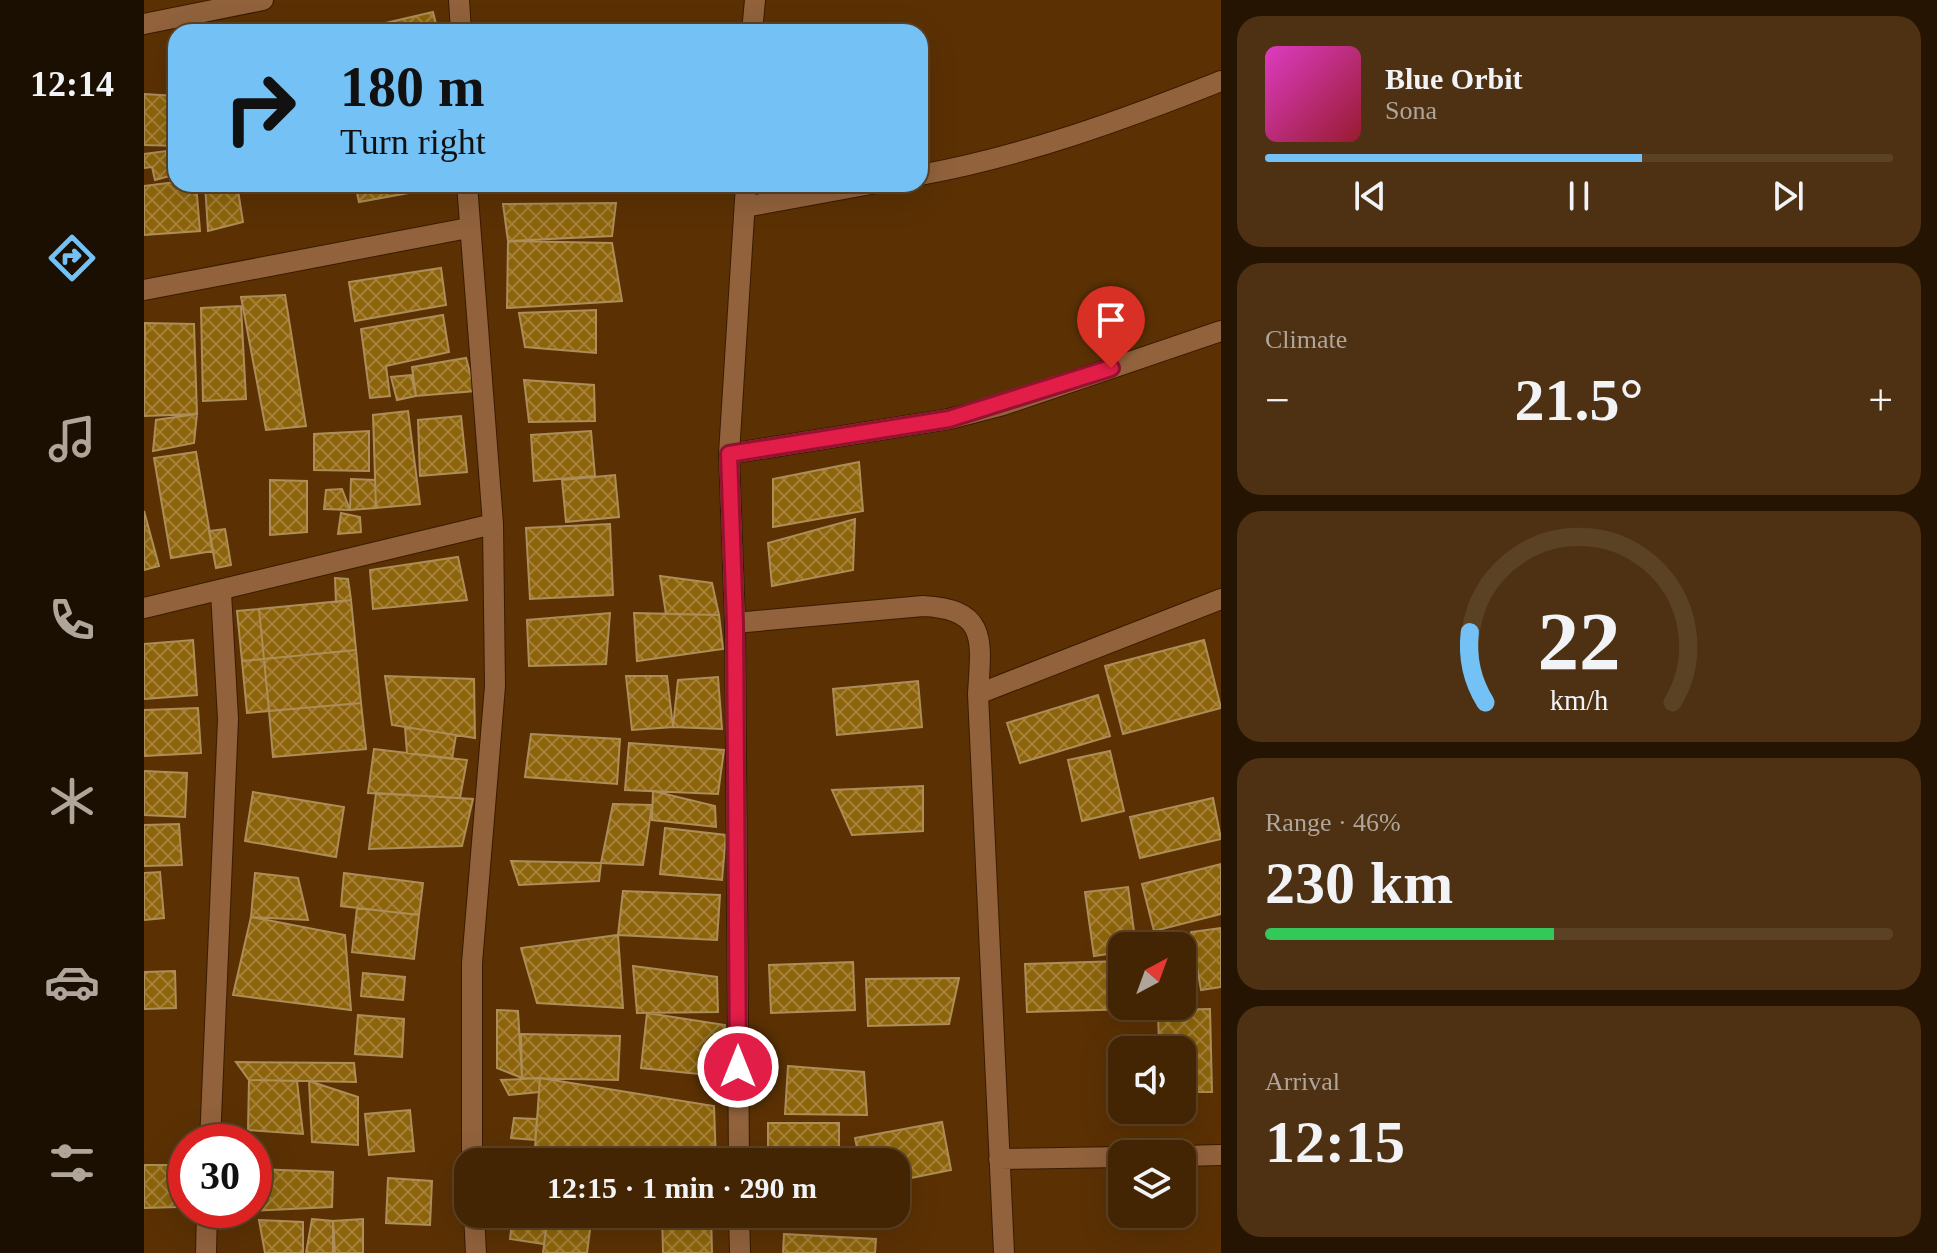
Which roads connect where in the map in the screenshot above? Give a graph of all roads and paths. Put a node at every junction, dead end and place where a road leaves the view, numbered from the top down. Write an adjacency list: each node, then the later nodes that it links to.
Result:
1 (263, 0): 4 (street)
2 (459, 0): 5 (street)
3 (755, 0): 6 (street)
4 (144, 24)
5 (460, 24)
6 (753, 24)
7 (1221, 81): 8 (street)
8 (928, 173)
9 (467, 192): 13 (street)
10 (746, 192): 12 (street)
11 (827, 192): 12 (street)
12 (745, 207): 16 (street)
13 (468, 228): 14 (street); 17 (street)
14 (144, 290)
15 (1221, 331): 16 (street)
16 (729, 454): 21 (street)
17 (493, 524): 18 (street); 24 (street)
18 (221, 592): 20 (street); 23 (street)
19 (1221, 599): 22 (street)
20 (144, 608)
21 (735, 623): 22 (street); 25 (street)
22 (978, 694): 29 (street)
23 (211, 1124)
24 (472, 1148)
25 (739, 1148)
26 (1221, 1155): 27 (street)
27 (1196, 1156)
28 (1108, 1157): 29 (street)
29 (999, 1159): 36 (street)
30 (207, 1228): 33 (street)
31 (475, 1228): 34 (street)
32 (739, 1228): 35 (street)
33 (206, 1253)
34 (476, 1253)
35 (740, 1253)
36 (1004, 1253)

